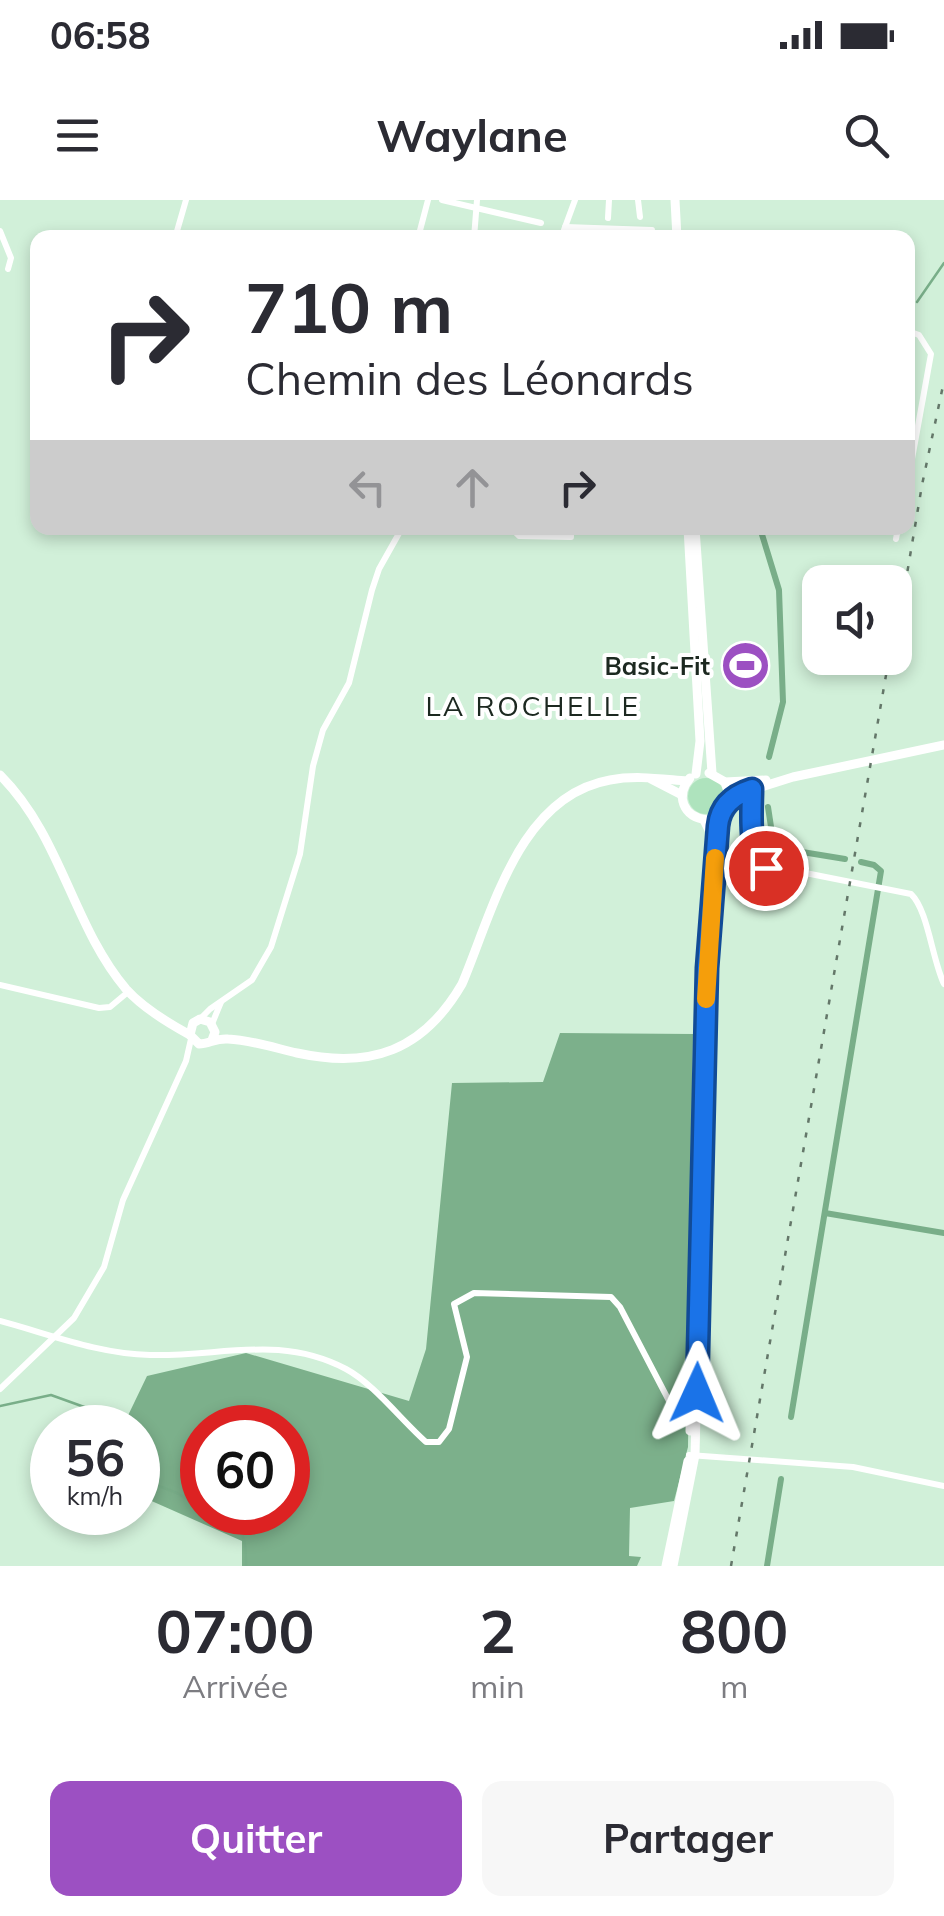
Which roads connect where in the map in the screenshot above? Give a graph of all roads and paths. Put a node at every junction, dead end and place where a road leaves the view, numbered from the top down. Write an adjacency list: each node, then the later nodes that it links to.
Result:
1 (186, 200): 13 (street)
2 (428, 200): 14 (street)
3 (442, 200): 8 (street)
4 (576, 200): 12 (street)
5 (609, 200): 10 (street)
6 (638, 200): 9 (street)
7 (675, 203): 18 (main road)
8 (478, 204): 11 (street); 15 (street)
9 (640, 217)
10 (608, 218)
11 (541, 223)
12 (564, 227): 16 (street); 17 (street)
13 (178, 230)
14 (420, 230)
15 (475, 230)
16 (563, 230)
17 (575, 230)
18 (677, 230)
19 (0, 231): 20 (street)
20 (8, 270)
21 (915, 334): 22 (street)
22 (915, 442)
23 (398, 535): 46 (street)
24 (518, 535): 25 (street)
25 (571, 535)
26 (692, 535): 35 (main road)
27 (693, 535): 31 (main road)
28 (897, 535): 29 (street)
29 (896, 538)
30 (944, 745): 33 (main road)
31 (712, 773): 35 (main road); 36 (main road)
32 (0, 775): 45 (main road)
33 (793, 777): 36 (main road); 37 (main road)
34 (649, 778): 35 (main road); 38 (main road); 52 (main road)
35 (691, 778): 38 (main road)
36 (725, 782): 39 (main road)
37 (752, 789): 39 (main road); 42 (street)
38 (682, 795): 41 (main road)
39 (730, 798): 40 (main road)
40 (719, 817): 41 (main road); 56 (main road)
41 (704, 820): 56 (main road)
42 (940, 957): 43 (street)
43 (944, 984)
44 (0, 985): 45 (street)
45 (128, 992): 47 (main road)
46 (221, 1001): 48 (street); 49 (street)
47 (166, 1020): 48 (main road); 50 (main road)
48 (196, 1021): 49 (main road); 50 (main road)
49 (213, 1026): 51 (main road); 52 (main road)
50 (194, 1040): 51 (main road); 54 (street)
51 (212, 1040): 52 (main road)
52 (239, 1040)
53 (0, 1321): 54 (street)
54 (56, 1336): 55 (street); 56 (street)
55 (0, 1389)
56 (694, 1426): 57 (main road)
57 (692, 1455): 58 (street); 59 (main road)
58 (944, 1486)
59 (669, 1566)

